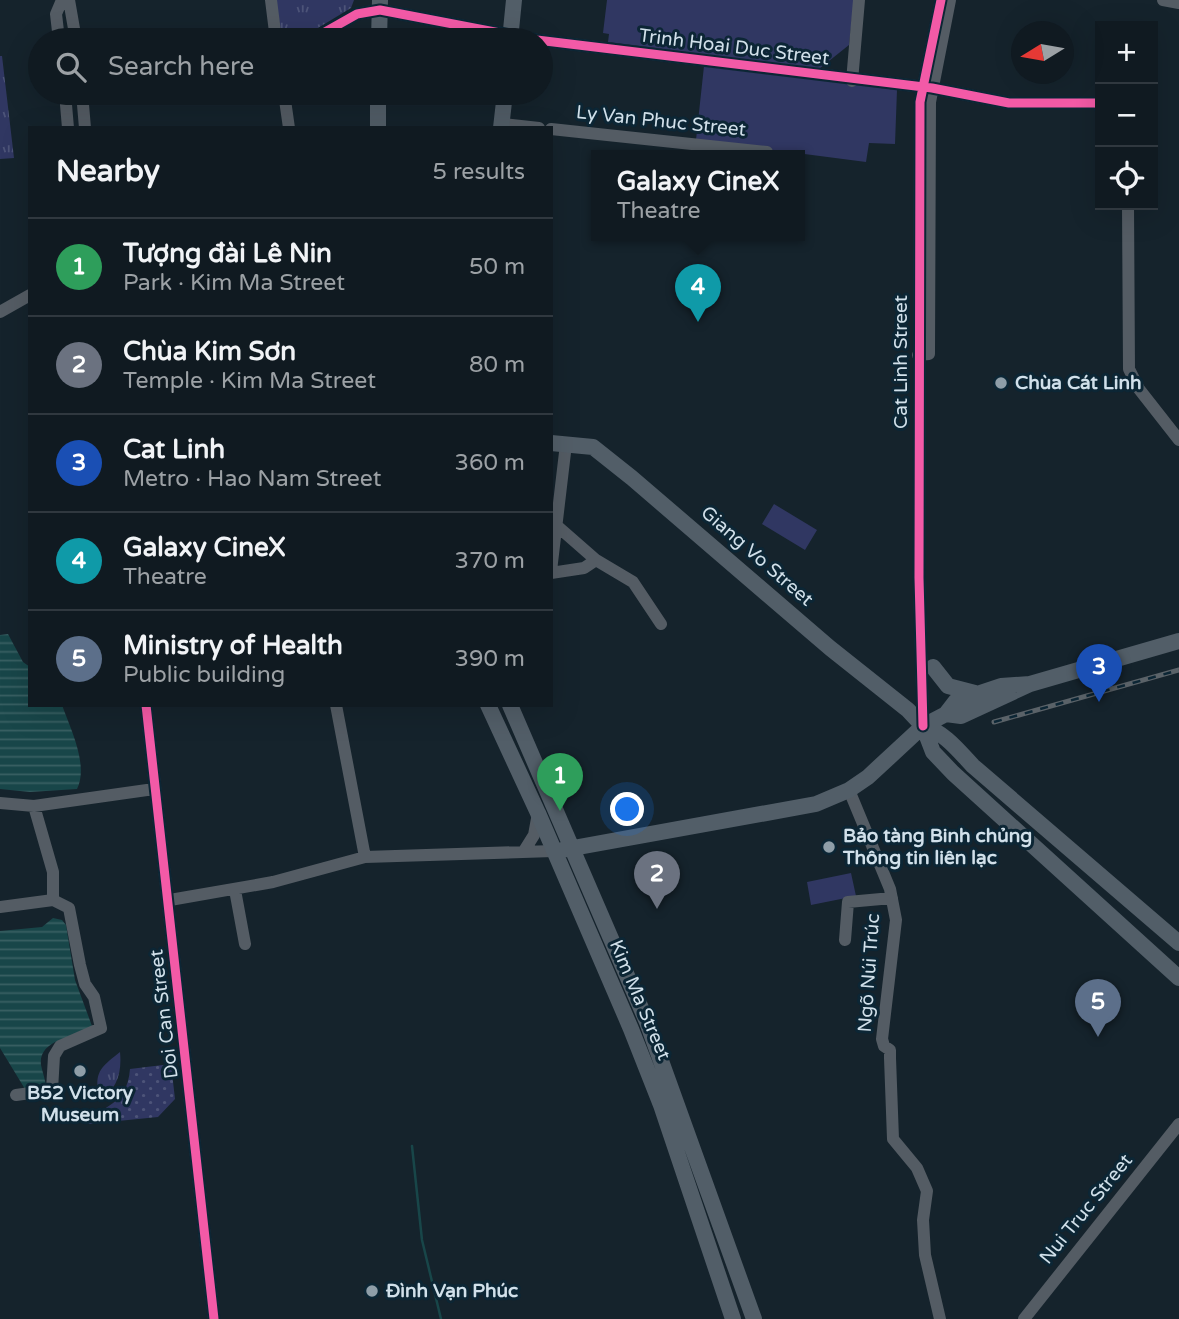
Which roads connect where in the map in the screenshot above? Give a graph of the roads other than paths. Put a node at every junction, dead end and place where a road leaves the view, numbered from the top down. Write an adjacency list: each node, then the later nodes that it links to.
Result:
1 (62, 0): 11 (street)
2 (69, 0): 12 (street)
3 (271, 0): 13 (street)
4 (514, 0): 17 (main road)
5 (859, 0): 19 (street)
6 (940, 0): 20 (street, Cat Linh Street)
7 (950, 0): 20 (street, Cat Linh Street)
8 (1163, 0): 9 (street)
9 (1179, 3)
10 (380, 5): 14 (street); 15 (main road); 16 (street, Trinh Hoai Duc Street)
11 (58, 28)
12 (74, 28)
13 (274, 28)
14 (332, 28)
15 (379, 28)
16 (471, 28)
17 (511, 28)
18 (553, 43): 19 (street, Trinh Hoai Duc Street)
19 (852, 80): 20 (street, Trinh Hoai Duc Street)
20 (927, 88): 21 (street, Trinh Hoai Duc Street); 53 (street, Cat Linh Street)
21 (1095, 103)
22 (66, 105): 27 (street)
23 (83, 105): 28 (street)
24 (286, 105): 29 (street)
25 (379, 105): 30 (main road)
26 (504, 105): 31 (main road)
27 (68, 126)
28 (85, 126)
29 (289, 126)
30 (378, 126)
31 (502, 126)
32 (553, 129): 33 (street, Ly Van Phuc Street)
33 (748, 150)
34 (1128, 210): 37 (street)
35 (28, 296): 36 (street)
36 (0, 312)
37 (1179, 440)
38 (558, 444): 39 (street); 53 (main road, Giang Vo Street)
39 (556, 525): 40 (street); 41 (street)
40 (553, 553)
41 (596, 560): 42 (street); 43 (street)
42 (553, 572)
43 (661, 624)
44 (1179, 641): 46 (main road)
45 (933, 667): 47 (main road)
46 (1030, 684): 47 (main road); 52 (main road)
47 (977, 693): 52 (main road)
48 (146, 707): 57 (street, Doi Can Street)
49 (336, 707): 65 (street)
50 (489, 707): 61 (main road, Kim Ma Street)
51 (511, 707): 62 (main road, Kim Ma Street)
52 (944, 715): 53 (main road); 54 (main road)
53 (923, 726): 54 (main road, Giang Vo Street); 55 (main road); 56 (main road, Giang Vo Street)
54 (949, 741): 66 (main road, Giang Vo Street)
55 (893, 756): 56 (main road); 58 (main road)
56 (953, 773): 68 (main road, Giang Vo Street)
57 (154, 789): 60 (street); 71 (street, Doi Can Street)
58 (849, 790): 62 (main road); 69 (street, Ngõ Núi Trúc)
59 (0, 803): 60 (street)
60 (34, 806): 70 (street)
61 (538, 813): 63 (street); 64 (main road, Kim Ma Street)
62 (571, 849): 64 (main road); 77 (main road, Kim Ma Street)
63 (524, 851): 64 (street); 65 (street)
64 (553, 851): 78 (main road, Kim Ma Street)
65 (365, 857): 67 (street)
66 (1104, 880): 68 (main road); 74 (main road, Giang Vo Street)
67 (235, 890): 71 (street); 75 (street)
68 (1089, 897): 76 (main road, Giang Vo Street)
69 (892, 898): 73 (street); 84 (street, Ngõ Núi Trúc)
70 (53, 900): 72 (street); 79 (street)
71 (170, 900): 81 (street, Doi Can Street)
72 (0, 907)
73 (845, 940)
74 (1179, 943)
75 (245, 944)
76 (1179, 978)
77 (647, 1022): 78 (main road); 83 (main road, Kim Ma Street)
78 (631, 1029): 82 (main road, Kim Ma Street)
79 (16, 1095)
80 (1179, 1124): 85 (street, Nui Truc Street)
81 (214, 1319)
82 (733, 1319)
83 (754, 1319)
84 (940, 1319)
85 (1024, 1319)

